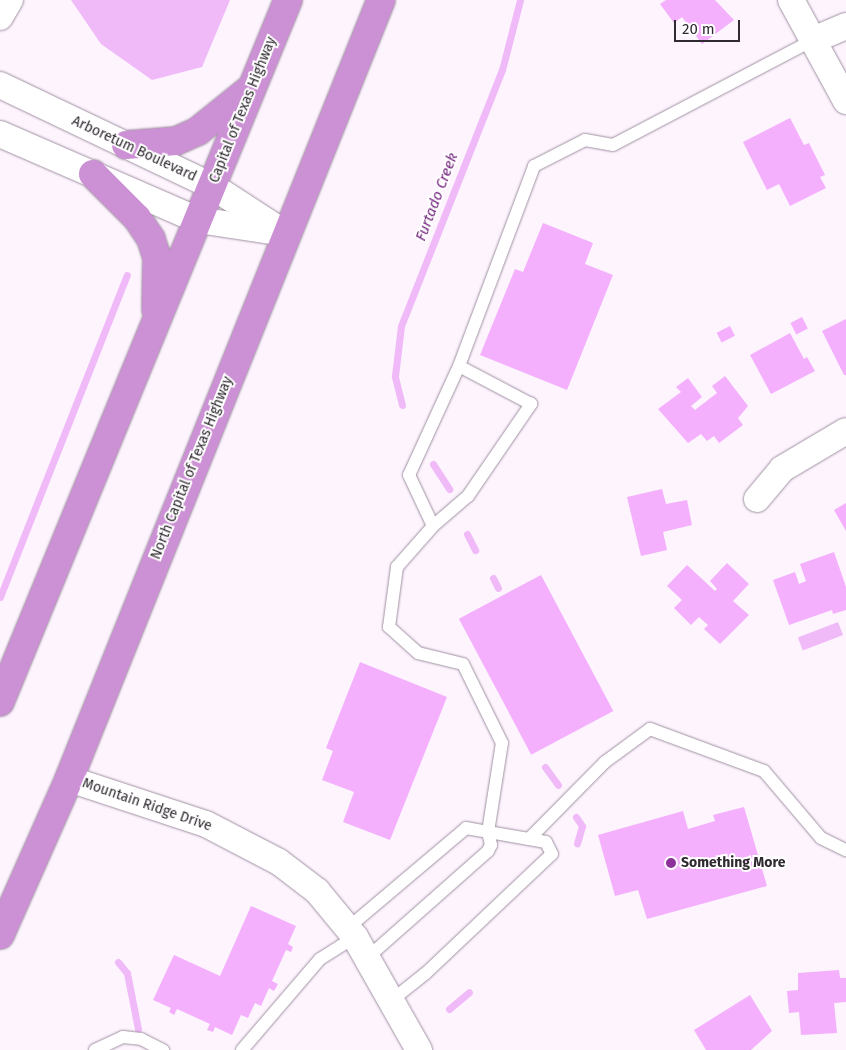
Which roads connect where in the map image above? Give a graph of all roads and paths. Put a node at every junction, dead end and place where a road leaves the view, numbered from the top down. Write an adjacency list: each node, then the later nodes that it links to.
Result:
1 (10, 0): 5 (street)
2 (288, 0): 9 (highway, Capital of Texas Highway)
3 (381, 0): 16 (highway, North Capital of Texas Highway)
4 (791, 0): 7 (street)
5 (0, 17)
6 (846, 26): 7 (street)
7 (813, 40): 10 (street); 18 (lane)
8 (0, 85): 12 (street, Arboretum Boulevard)
9 (252, 88): 12 (highway); 14 (highway, Capital of Texas Highway)
10 (846, 101)
11 (0, 134): 13 (street)
12 (126, 145): 14 (street, Arboretum Boulevard)
13 (93, 174): 15 (street); 17 (highway)
14 (212, 186): 15 (highway, Capital of Texas Highway); 16 (street, Arboretum Boulevard)
15 (198, 220): 16 (street); 17 (highway)
16 (286, 234): 23 (highway, North Capital of Texas Highway)
17 (156, 324): 22 (highway)
18 (459, 366): 21 (lane); 21 (lane)
19 (846, 431): 20 (street)
20 (757, 499)
21 (433, 526): 24 (lane)
22 (0, 702)
23 (69, 779): 27 (highway, North Capital of Texas Highway); 28 (street, Mountain Ridge Drive)
24 (488, 832): 25 (lane); 28 (lane); 28 (lane)
25 (529, 839): 26 (lane); 29 (lane)
26 (846, 850)
27 (0, 935)
28 (357, 940): 29 (street, Mountain Ridge Drive); 32 (lane)
29 (392, 1000): 33 (street, Mountain Ridge Drive)
30 (96, 1050): 31 (lane)
31 (163, 1050)
32 (242, 1050)
33 (419, 1050)

